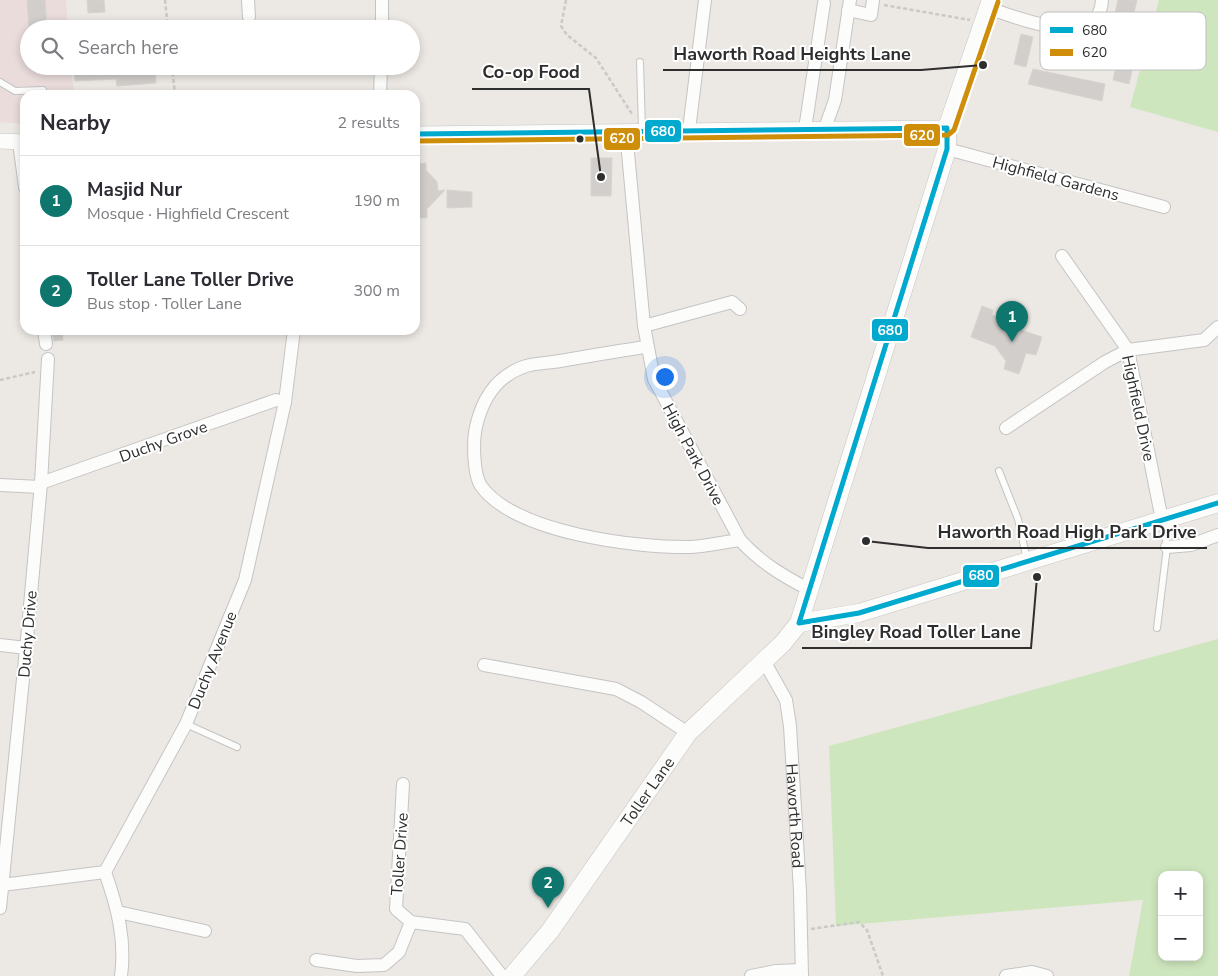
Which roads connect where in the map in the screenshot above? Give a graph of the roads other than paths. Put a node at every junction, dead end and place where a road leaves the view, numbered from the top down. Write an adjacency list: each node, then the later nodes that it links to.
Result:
1 (248, 0): 10 (street)
2 (382, 0): 11 (street)
3 (705, 0): 22 (street)
4 (1102, 0): 9 (street)
5 (873, 1): 7 (street)
6 (824, 3): 20 (street)
7 (849, 5): 18 (street)
8 (988, 10): 12 (street); 19 (main road)
9 (1100, 12)
10 (249, 17)
11 (382, 20)
12 (1040, 24)
13 (640, 62): 21 (lane)
14 (381, 75): 16 (street)
15 (0, 82): 17 (lane)
16 (380, 90)
17 (20, 91)
18 (825, 128): 19 (street); 20 (street)
19 (947, 128): 27 (main road)
20 (805, 129): 22 (street)
21 (642, 130): 22 (street); 23 (street)
22 (689, 130)
23 (626, 131): 24 (street); 31 (street, High Park Drive)
24 (420, 134)
25 (0, 141): 26 (street)
26 (20, 142)
27 (947, 149): 28 (street, Highfield Gardens); 50 (main road)
28 (1164, 206)
29 (1062, 256): 37 (street, Highfield Drive)
30 (740, 309): 31 (street)
31 (644, 326): 36 (street, High Park Drive)
32 (1218, 327): 37 (street)
33 (45, 335): 35 (street)
34 (293, 335): 39 (street, Duchy Avenue)
35 (46, 344)
36 (646, 346): 47 (street, High Park Drive); 47 (street)
37 (1128, 350): 40 (street); 45 (street, Highfield Drive)
38 (47, 364): 43 (street, Duchy Drive)
39 (285, 402): 43 (street, Duchy Grove); 57 (street, Duchy Avenue)
40 (1006, 428)
41 (999, 471): 49 (lane)
42 (0, 485): 43 (street)
43 (40, 485): 54 (street, Duchy Drive)
44 (1218, 503): 45 (main road)
45 (1162, 520): 48 (lane); 49 (main road)
46 (1218, 535): 48 (street)
47 (740, 540): 50 (street, High Park Drive)
48 (1167, 547): 52 (lane)
49 (1027, 561): 51 (main road)
50 (810, 590): 51 (main road)
51 (798, 623): 55 (main road, Toller Lane)
52 (1157, 628)
53 (0, 645): 54 (street)
54 (26, 648): 62 (street, Duchy Drive)
55 (764, 661): 58 (main road, Toller Lane); 68 (street, Haworth Road)
56 (484, 666): 58 (street)
57 (186, 724): 59 (lane); 61 (street, Duchy Avenue)
58 (688, 733): 71 (main road, Toller Lane)
59 (237, 747)
60 (403, 784): 65 (street, Toller Drive)
61 (105, 872): 62 (street); 64 (street)
62 (2, 885): 63 (street, Duchy Drive)
63 (0, 902)
64 (118, 912): 66 (street); 69 (street)
65 (411, 922): 67 (street); 70 (street)
66 (205, 930)
67 (316, 960)
68 (802, 973): 72 (street)
69 (121, 976)
70 (502, 976)
71 (512, 976)
72 (751, 976)
73 (1006, 976): 74 (street)
74 (1046, 976)

